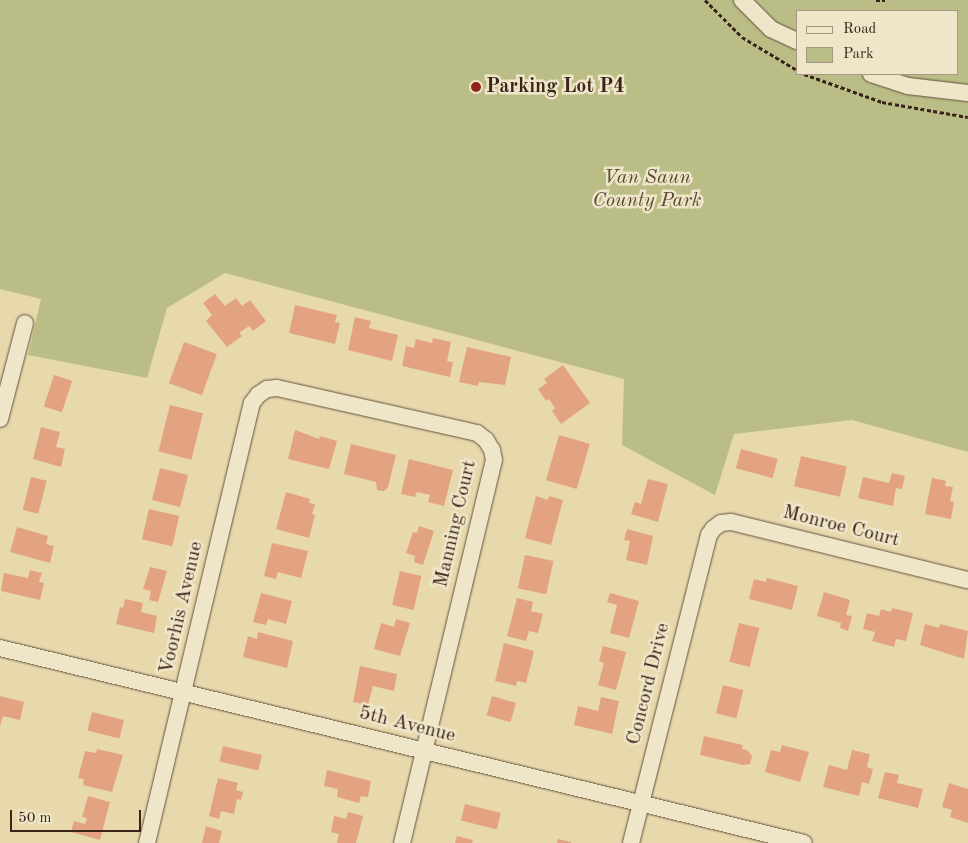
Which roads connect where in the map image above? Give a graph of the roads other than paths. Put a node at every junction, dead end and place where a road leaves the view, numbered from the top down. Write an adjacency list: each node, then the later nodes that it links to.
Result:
1 (742, 0): 2 (street)
2 (796, 41)
3 (874, 75): 4 (street)
4 (968, 93)
5 (25, 323): 7 (street)
6 (267, 389): 11 (street, Voorhis Avenue); 12 (street, Manning Court)
7 (0, 419)
8 (709, 535): 9 (street, Monroe Court); 13 (street, Concord Drive)
9 (968, 580)
10 (0, 648): 11 (street, 5th Avenue)
11 (184, 692): 12 (street, 5th Avenue); 14 (street, Voorhis Avenue)
12 (424, 751): 13 (street, 5th Avenue); 15 (street, Manning Court)
13 (640, 805): 16 (street, Concord Drive); 17 (street, 5th Avenue)
14 (147, 843)
15 (402, 843)
16 (631, 843)
17 (804, 843)

